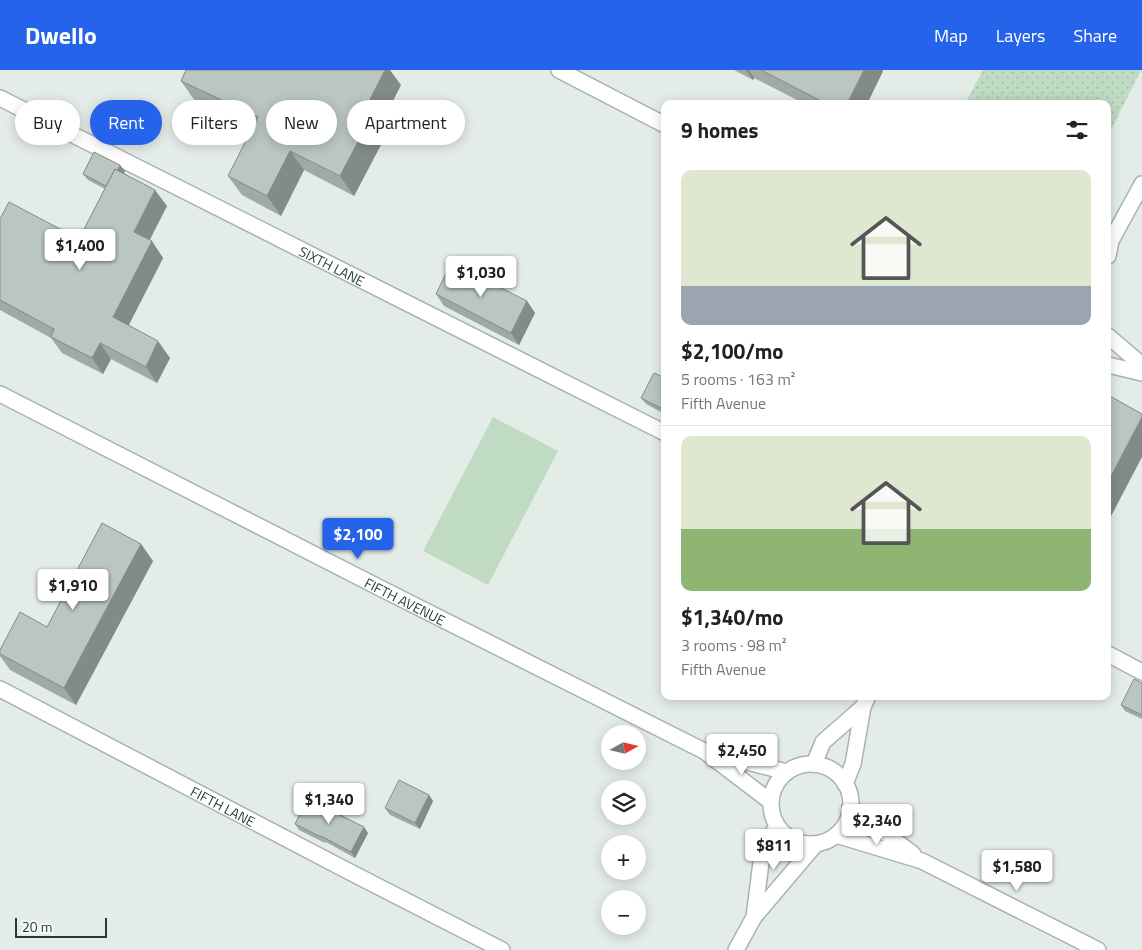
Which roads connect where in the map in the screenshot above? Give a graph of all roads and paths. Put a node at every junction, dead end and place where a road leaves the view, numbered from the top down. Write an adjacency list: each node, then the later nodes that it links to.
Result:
1 (559, 70): 3 (street)
2 (0, 98): 11 (street, SIXTH LANE)
3 (661, 123)
4 (1142, 184): 5 (street)
5 (1111, 243)
6 (1111, 339): 7 (street)
7 (1142, 365)
8 (1111, 366): 9 (street)
9 (1142, 372)
10 (0, 394): 16 (street, FIFTH AVENUE)
11 (661, 431)
12 (1111, 656): 13 (street)
13 (1142, 672)
14 (0, 689): 27 (street, FIFTH LANE)
15 (866, 702): 17 (street); 19 (street)
16 (704, 751): 18 (street, FIFTH AVENUE); 20 (street, FIFTH AVENUE)
17 (814, 764): 18 (street); 19 (street)
18 (787, 772): 20 (street)
19 (845, 784): 21 (street)
20 (770, 802): 22 (street)
21 (850, 807): 23 (street); 25 (street)
22 (777, 827): 24 (street); 26 (street)
23 (836, 835): 24 (street); 25 (street)
24 (816, 844): 26 (street)
25 (922, 861): 29 (street)
26 (754, 916): 28 (street)
27 (502, 950)
28 (736, 950)
29 (1098, 950)

